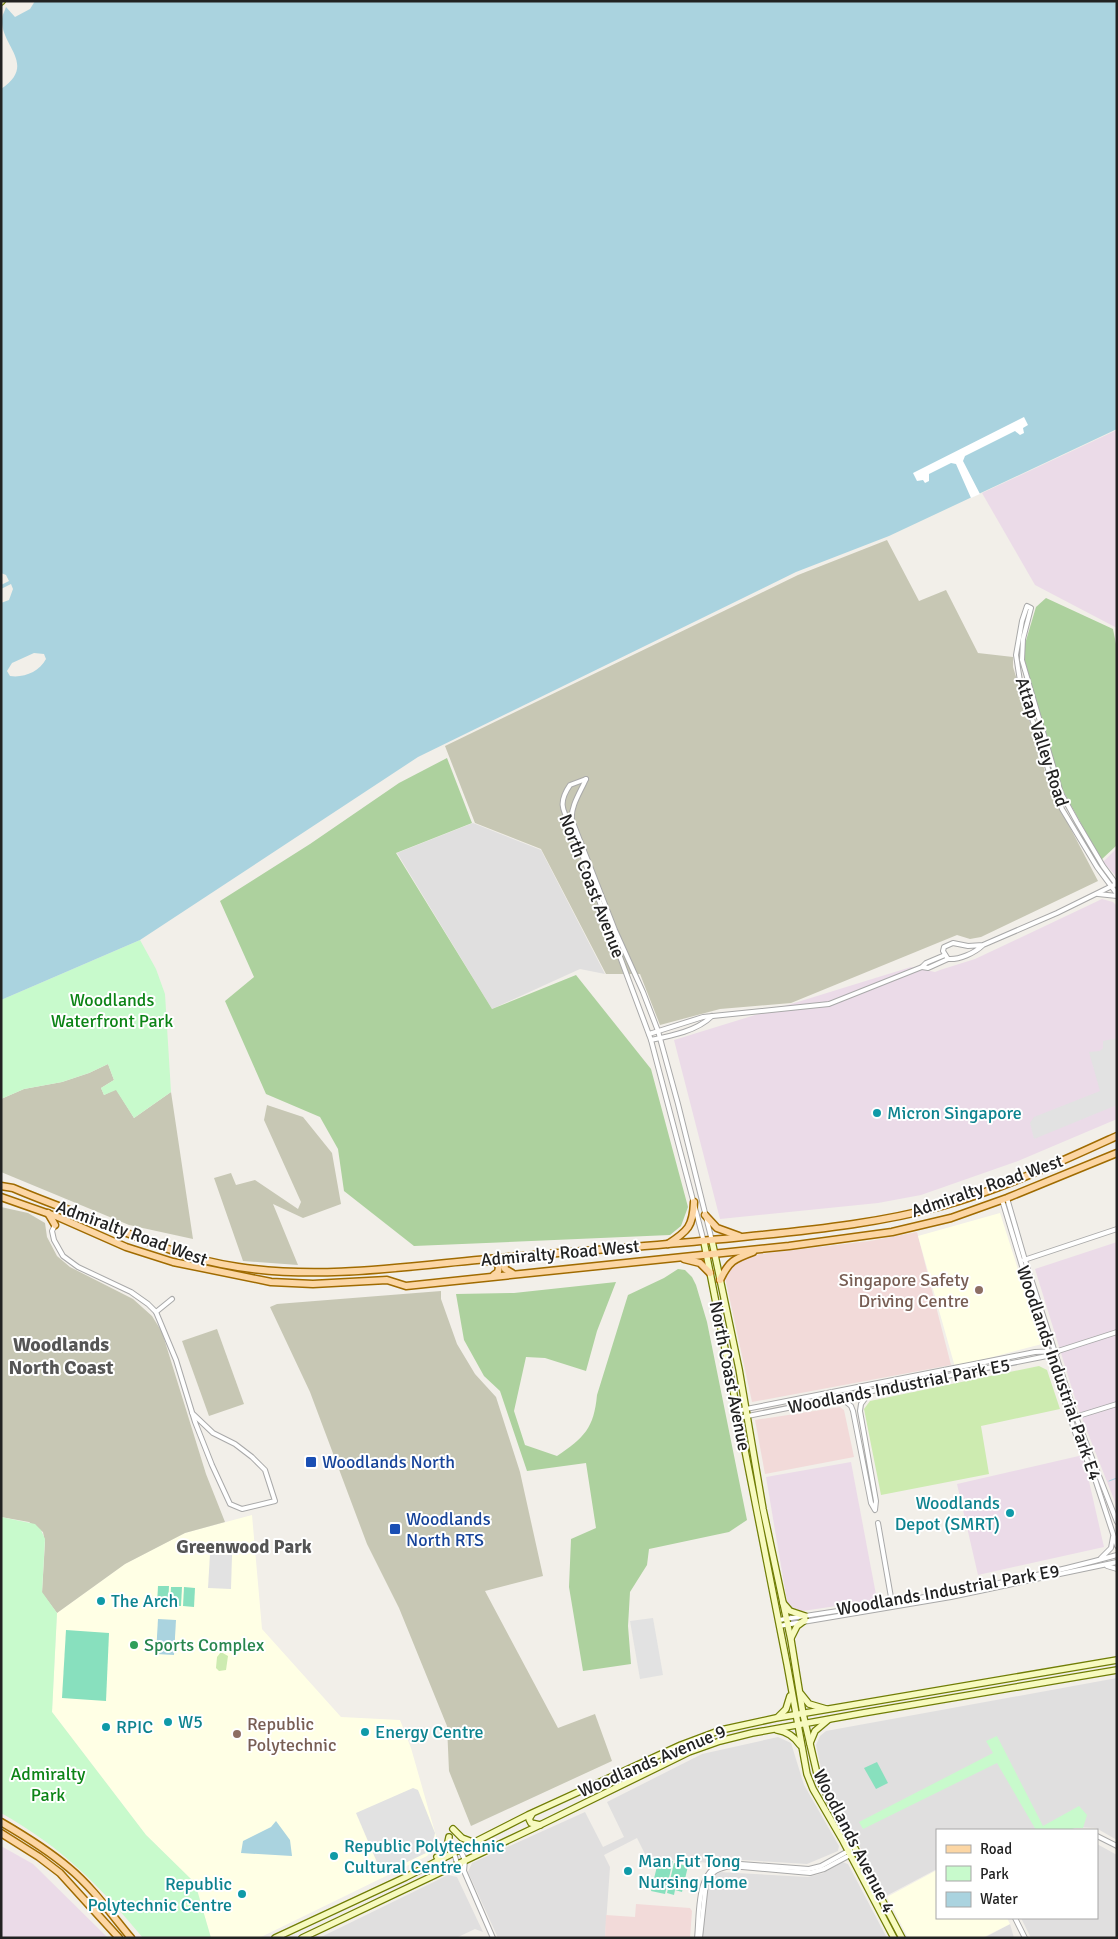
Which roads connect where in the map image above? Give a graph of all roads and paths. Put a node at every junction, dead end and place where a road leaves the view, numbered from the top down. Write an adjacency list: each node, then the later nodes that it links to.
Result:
1 (1076, 822): 2 (street); 2 (street, Attap Valley Road); 3 (street, Attap Valley Road)
2 (1071, 825): 4 (street, Attap Valley Road)
3 (1116, 884): 4 (street)
4 (1110, 886): 5 (street); 6 (street, Attap Valley Road)
5 (1096, 894): 6 (street); 7 (street)
6 (1117, 896)
7 (982, 945): 8 (street); 9 (street)
8 (944, 955): 9 (street); 10 (street)
9 (948, 959): 10 (street)
10 (922, 967): 11 (street)
11 (712, 1016): 12 (street); 13 (street)
12 (687, 1022): 13 (street); 14 (street)
13 (690, 1030): 16 (street)
14 (658, 1031): 15 (street); 15 (street, North Coast Avenue); 16 (street, North Coast Avenue)
15 (649, 1034): 17 (street, North Coast Avenue)
16 (660, 1038): 17 (street); 31 (street, North Coast Avenue)
17 (651, 1040): 27 (street, North Coast Avenue)
18 (1117, 1136): 19 (main road, Admiralty Road West)
19 (1082, 1152): 21 (main road); 22 (main road, Admiralty Road West)
20 (1117, 1153): 21 (main road, Admiralty Road West)
21 (1090, 1163): 23 (main road, Admiralty Road West)
22 (1052, 1165): 23 (main road); 35 (main road, Admiralty Road West)
23 (1060, 1177): 26 (main road, Admiralty Road West)
24 (1, 1186): 28 (main road, Admiralty Road West)
25 (1, 1197): 30 (main road, Admiralty Road West)
26 (1004, 1199): 39 (main road, Admiralty Road West); 45 (street, Woodlands Industrial Park E4)
27 (694, 1202): 37 (street, North Coast Avenue); 38 (main road)
28 (54, 1205): 29 (main road, Admiralty Road West); 32 (main road)
29 (68, 1211): 32 (main road); 44 (main road, Admiralty Road West)
30 (48, 1213): 32 (main road, Admiralty Road West); 33 (main road)
31 (705, 1215): 35 (main road); 36 (street, North Coast Avenue)
32 (58, 1217): 33 (main road); 48 (main road, Admiralty Road West)
33 (55, 1225): 55 (street)
34 (1117, 1229): 45 (street)
35 (744, 1237): 36 (main road, Admiralty Road West)
36 (712, 1241): 37 (main road, Admiralty Road West); 40 (main road, North Coast Avenue)
37 (704, 1242): 38 (main road, Admiralty Road West); 41 (main road, North Coast Avenue)
38 (667, 1244): 42 (main road, Admiralty Road West)
39 (761, 1248): 40 (main road, Admiralty Road West); 49 (main road)
40 (715, 1253): 41 (main road, Admiralty Road West); 49 (main road, North Coast Avenue)
41 (706, 1254): 43 (main road, Admiralty Road West); 46 (main road, North Coast Avenue)
42 (513, 1256): 44 (main road, Admiralty Road West); 47 (main road)
43 (678, 1258): 46 (main road); 47 (main road, Admiralty Road West)
44 (474, 1260): 48 (main road)
45 (1022, 1261): 50 (street, Woodlands Industrial Park E4); 51 (street, Woodlands Industrial Park E4)
46 (710, 1273): 70 (main road, North Coast Avenue)
47 (518, 1274): 48 (main road, Admiralty Road West)
48 (492, 1276)
49 (720, 1280): 69 (main road, North Coast Avenue)
50 (1033, 1283): 51 (street); 53 (street, Woodlands Industrial Park E4)
51 (1028, 1285): 54 (street, Woodlands Industrial Park E4)
52 (172, 1299): 55 (street)
53 (1040, 1304): 54 (street); 57 (street, Woodlands Industrial Park E4)
54 (1034, 1306): 58 (street, Woodlands Industrial Park E4)
55 (156, 1312): 71 (street)
56 (1117, 1332): 60 (street, Woodlands Industrial Park E5)
57 (1050, 1335): 58 (street); 60 (street, Woodlands Industrial Park E4)
58 (1044, 1337): 59 (street, Woodlands Industrial Park E4)
59 (1048, 1350): 60 (street, Woodlands Industrial Park E5); 61 (street, Woodlands Industrial Park E4); 69 (street, Woodlands Industrial Park E5)
60 (1056, 1351): 61 (street, Woodlands Industrial Park E5); 62 (street, Woodlands Industrial Park E4)
61 (1049, 1356): 63 (street, Woodlands Industrial Park E4); 64 (street, Woodlands Industrial Park E5)
62 (1061, 1370): 63 (street); 66 (street, Woodlands Industrial Park E4)
63 (1055, 1372): 67 (street, Woodlands Industrial Park E4)
64 (870, 1392): 65 (street, Woodlands Industrial Park E5); 65 (street)
65 (841, 1398): 72 (street, Woodlands Industrial Park E5)
66 (1070, 1398): 67 (street); 73 (street, Woodlands Industrial Park E4)
67 (1064, 1400): 75 (street, Woodlands Industrial Park E4)
68 (1117, 1404): 73 (street)
69 (746, 1409): 70 (street, Woodlands Industrial Park E5); 72 (main road, North Coast Avenue)
70 (736, 1411): 74 (main road, North Coast Avenue)
71 (192, 1413): 71 (street)
72 (747, 1416): 74 (street, Woodlands Industrial Park E5); 87 (main road, North Coast Avenue)
73 (1076, 1417): 75 (street); 76 (street, Woodlands Industrial Park E4)
74 (738, 1418): 91 (main road, North Coast Avenue)
75 (1071, 1418): 78 (street, Woodlands Industrial Park E4)
76 (1117, 1522)
77 (878, 1523): 88 (street)
78 (1113, 1534): 79 (street, Woodlands Industrial Park E4); 81 (street)
79 (1117, 1546)
80 (1117, 1555): 81 (street, Woodlands Industrial Park E9)
81 (1100, 1560): 85 (street, Woodlands Industrial Park E9)
82 (1117, 1562): 83 (street, Woodlands Industrial Park E9)
83 (1104, 1566): 84 (street); 86 (street, Woodlands Industrial Park E9)
84 (1117, 1569)
85 (1051, 1571): 86 (street); 88 (street, Woodlands Industrial Park E9)
86 (1051, 1577): 89 (street, Woodlands Industrial Park E9)
87 (782, 1601): 89 (main road); 90 (main road, North Coast Avenue)
88 (892, 1602): 89 (street, Woodlands Industrial Park E9)
89 (805, 1618): 90 (street, Woodlands Industrial Park E9); 92 (main road)
90 (787, 1621): 91 (street, Woodlands Industrial Park E9); 92 (main road, North Coast Avenue)
91 (778, 1623): 95 (main road, North Coast Avenue)
92 (790, 1640): 96 (main road, North Coast Avenue)
93 (1117, 1660): 97 (main road, Woodlands Avenue 9)
94 (1117, 1670): 101 (main road, Woodlands Avenue 9)
95 (791, 1690): 99 (main road, North Coast Avenue); 100 (main road)
96 (800, 1692): 97 (main road); 98 (main road, North Coast Avenue)
97 (832, 1709): 98 (main road, Woodlands Avenue 9)
98 (803, 1714): 99 (main road, Woodlands Avenue 9); 102 (main road, Woodlands Avenue 4)
99 (795, 1715): 100 (main road, Woodlands Avenue 9); 103 (main road, Woodlands Avenue 4)
100 (776, 1718): 107 (main road, Woodlands Avenue 9)
101 (830, 1719): 102 (main road, Woodlands Avenue 9); 105 (main road)
102 (805, 1724): 103 (main road, Woodlands Avenue 9); 105 (main road, Woodlands Avenue 4)
103 (798, 1725): 104 (main road, Woodlands Avenue 9); 106 (main road, Woodlands Avenue 4)
104 (771, 1730): 106 (main road); 108 (main road, Woodlands Avenue 9)
105 (810, 1743): 119 (main road, Woodlands Avenue 4)
106 (801, 1746): 121 (main road, Woodlands Avenue 4)
107 (593, 1785): 108 (main road); 109 (main road, Woodlands Avenue 9)
108 (603, 1795): 111 (main road, Woodlands Avenue 9)
109 (532, 1813): 111 (main road); 116 (main road, Woodlands Avenue 9)
110 (1, 1822): 128 (main road)
111 (540, 1825): 122 (main road, Woodlands Avenue 9)
112 (453, 1829): 116 (main road)
113 (1, 1833): 127 (main road)
114 (1098, 1836): 117 (street)
115 (449, 1837): 124 (main road)
116 (475, 1842): 118 (main road, Woodlands Avenue 9)
117 (1117, 1846)
118 (460, 1850): 120 (main road, Woodlands Avenue 9); 122 (street)
119 (856, 1850): 121 (street); 134 (main road, Woodlands Avenue 4)
120 (454, 1853): 123 (street); 124 (main road, Woodlands Avenue 9)
121 (849, 1853): 132 (street); 133 (main road, Woodlands Avenue 4)
122 (465, 1860): 123 (main road, Woodlands Avenue 9); 125 (street)
123 (457, 1863): 125 (street); 130 (main road, Woodlands Avenue 9)
124 (424, 1868): 129 (main road, Woodlands Avenue 9)
125 (464, 1871): 131 (street)
126 (1016, 1919): 135 (street)
127 (120, 1938)
128 (131, 1938)
129 (275, 1938)
130 (302, 1938)
131 (493, 1938)
132 (699, 1938)
133 (894, 1938)
134 (902, 1938)
135 (1025, 1938)

